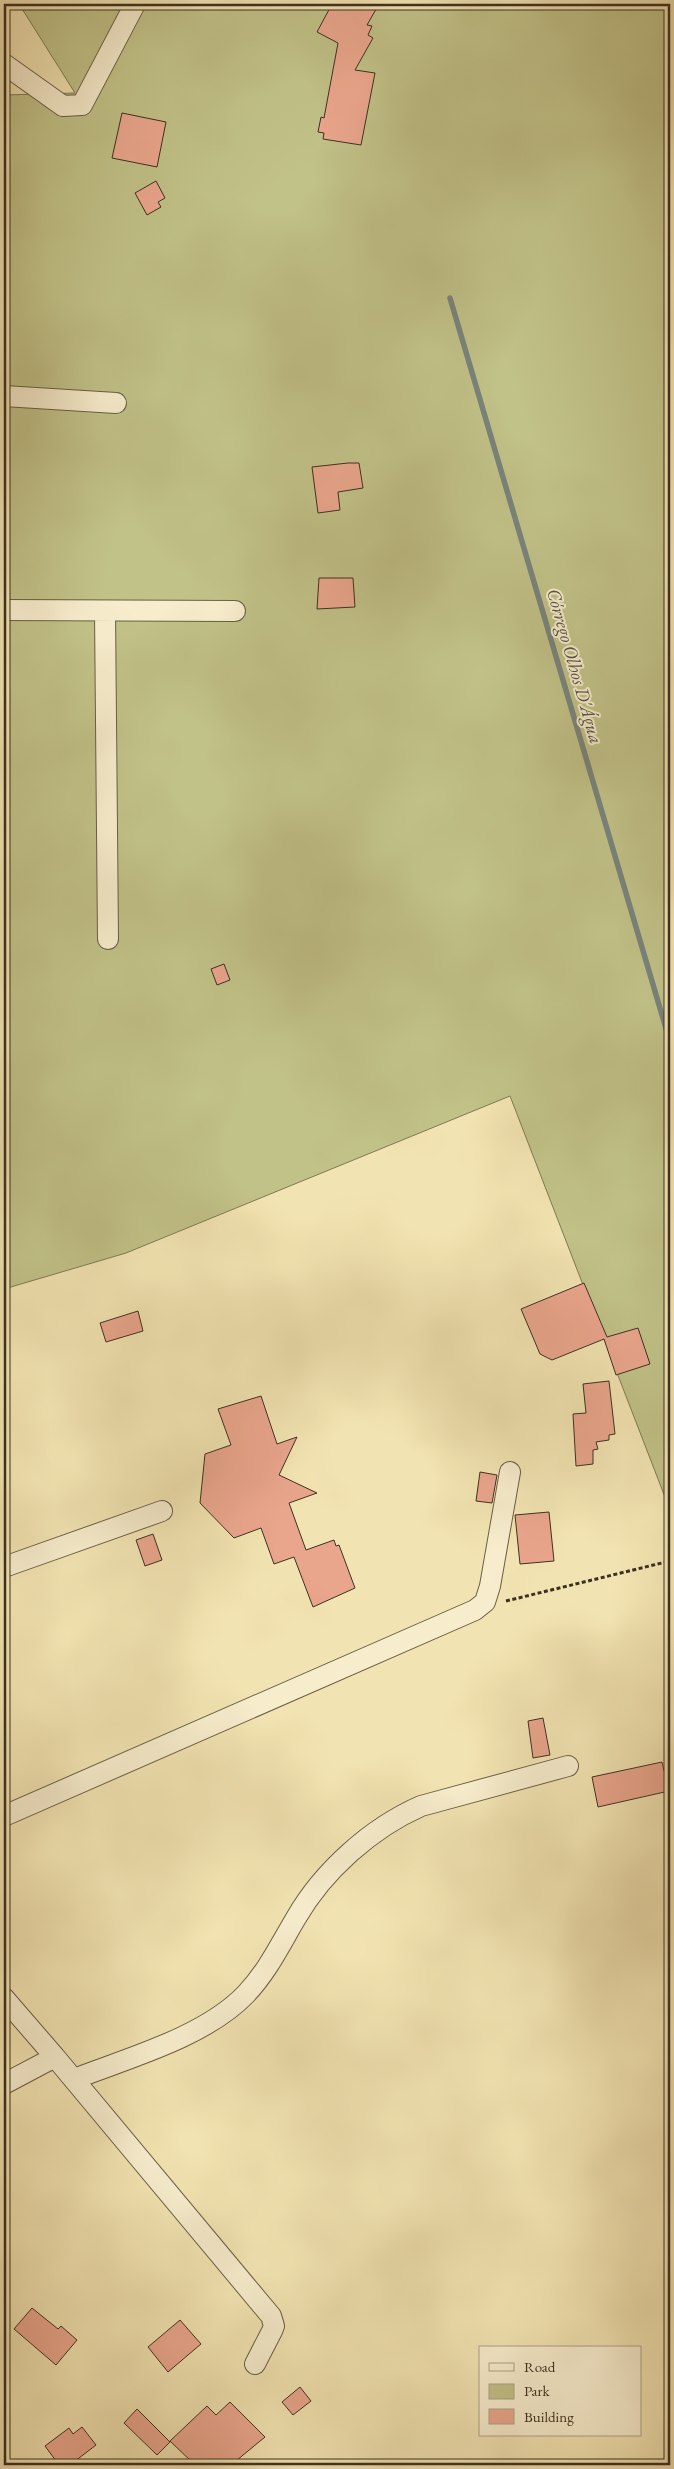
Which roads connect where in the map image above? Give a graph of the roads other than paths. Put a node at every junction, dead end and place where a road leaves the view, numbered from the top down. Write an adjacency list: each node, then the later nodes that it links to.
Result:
1 (135, 4): 2 (street)
2 (4, 64)
3 (4, 396): 4 (street)
4 (116, 403)
5 (4, 610): 6 (street)
6 (105, 610): 7 (street); 8 (street)
7 (235, 611)
8 (108, 939)
9 (510, 1472): 13 (street)
10 (162, 1511): 11 (street)
11 (4, 1567)
12 (568, 1766): 16 (street)
13 (4, 1816)
14 (4, 1998): 15 (street)
15 (55, 2057): 16 (street); 17 (street)
16 (74, 2079): 18 (street)
17 (4, 2084)
18 (255, 2364)

